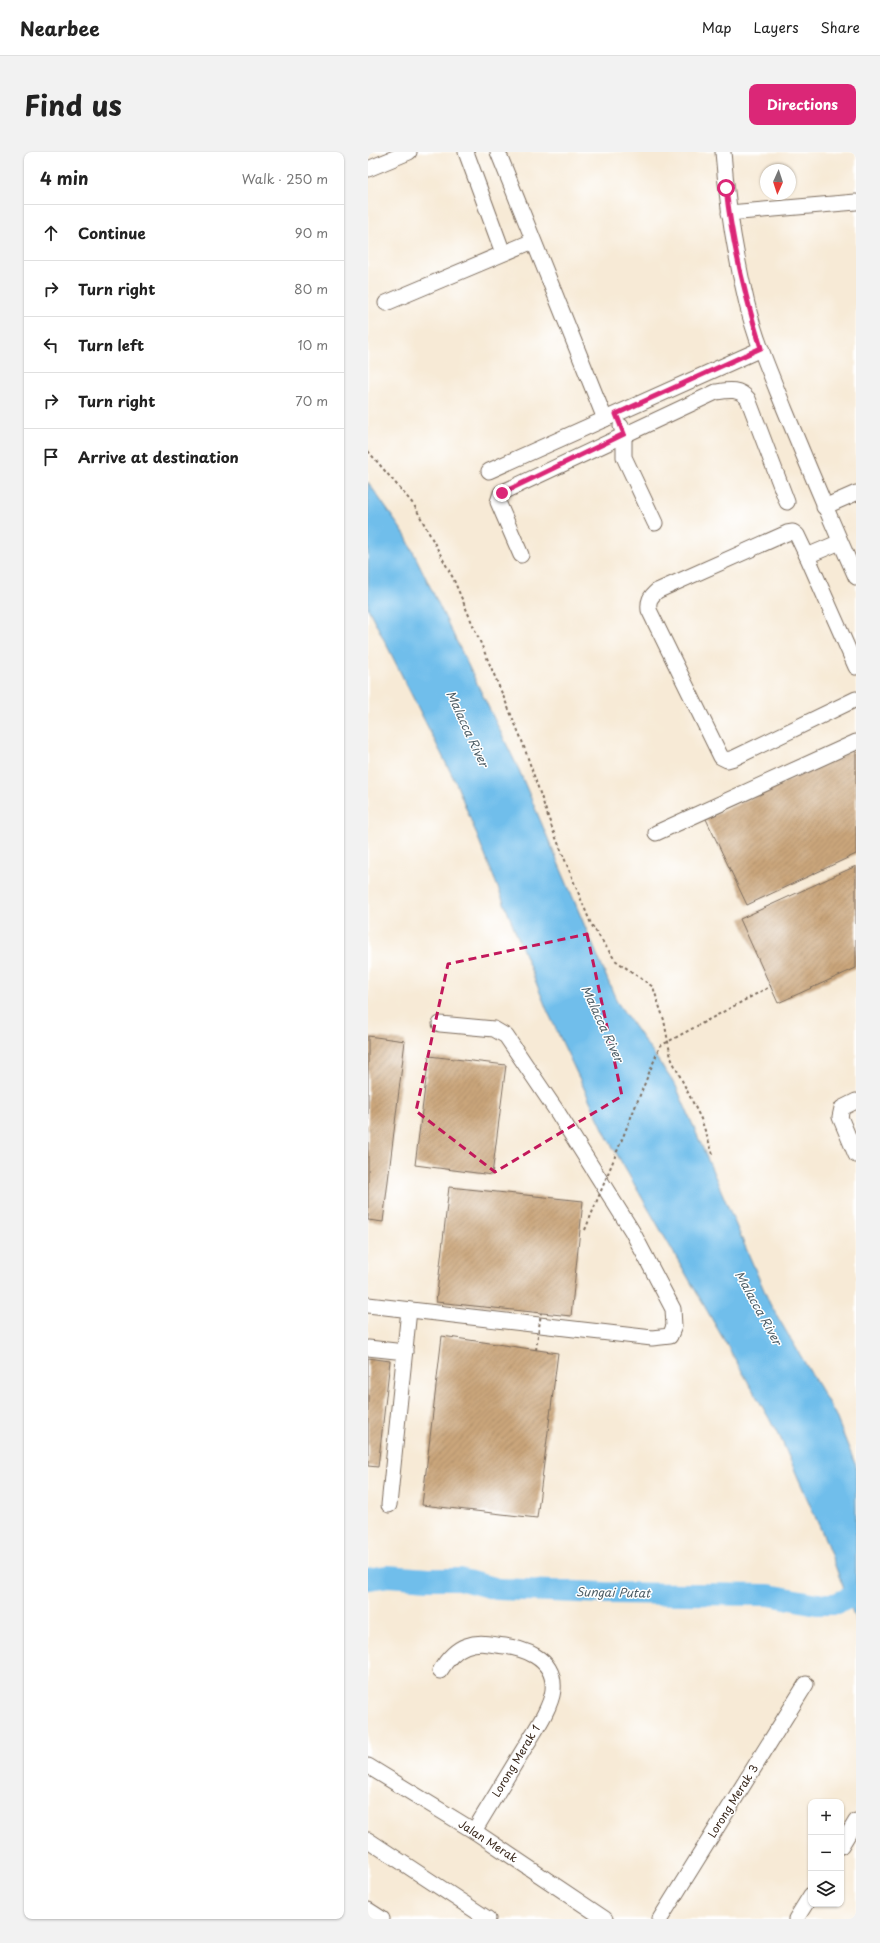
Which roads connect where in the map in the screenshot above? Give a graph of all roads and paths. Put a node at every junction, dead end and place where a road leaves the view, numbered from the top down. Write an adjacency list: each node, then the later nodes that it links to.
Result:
1 (409, 152): 5 (street)
2 (466, 152): 9 (street)
3 (498, 152): 8 (street)
4 (723, 152): 7 (street)
5 (368, 169)
6 (856, 202): 7 (street)
7 (729, 213): 11 (street)
8 (533, 241): 9 (street); 12 (street)
9 (503, 253): 10 (street)
10 (386, 303)
11 (761, 348): 12 (street); 18 (street)
12 (610, 416): 13 (street); 15 (street)
13 (624, 434): 17 (street); 19 (street); 21 (street)
14 (368, 451): 31 (path)
15 (489, 471)
16 (856, 493): 18 (street)
17 (787, 502)
18 (824, 507): 20 (street)
19 (655, 523)
20 (840, 542): 22 (street); 23 (street)
21 (521, 555)
22 (807, 556): 24 (street); 25 (street)
23 (855, 572)
24 (856, 667)
25 (856, 699)
26 (856, 742): 27 (street)
27 (656, 833)
28 (771, 986): 33 (path, bridge)
29 (440, 1024): 35 (street)
30 (856, 1101): 32 (street)
31 (713, 1154)
32 (856, 1155)
33 (585, 1230)
34 (368, 1305): 35 (street)
35 (410, 1310): 39 (street)
36 (541, 1313): 38 (path, bridge)
37 (368, 1348): 39 (street)
38 (536, 1350)
39 (405, 1352): 40 (street)
40 (389, 1505)
41 (440, 1671): 45 (street, Lorong Merak 1)
42 (806, 1684): 53 (street, Lorong Merak 3)
43 (368, 1766): 45 (street, Jalan Merak)
44 (856, 1821): 47 (street)
45 (474, 1831): 52 (street, Jalan Merak)
46 (368, 1840): 51 (street)
47 (844, 1841)
48 (808, 1900): 54 (street)
49 (368, 1910): 50 (street)
50 (382, 1919)
51 (488, 1919)
52 (604, 1919)
53 (660, 1919)
54 (796, 1919)

